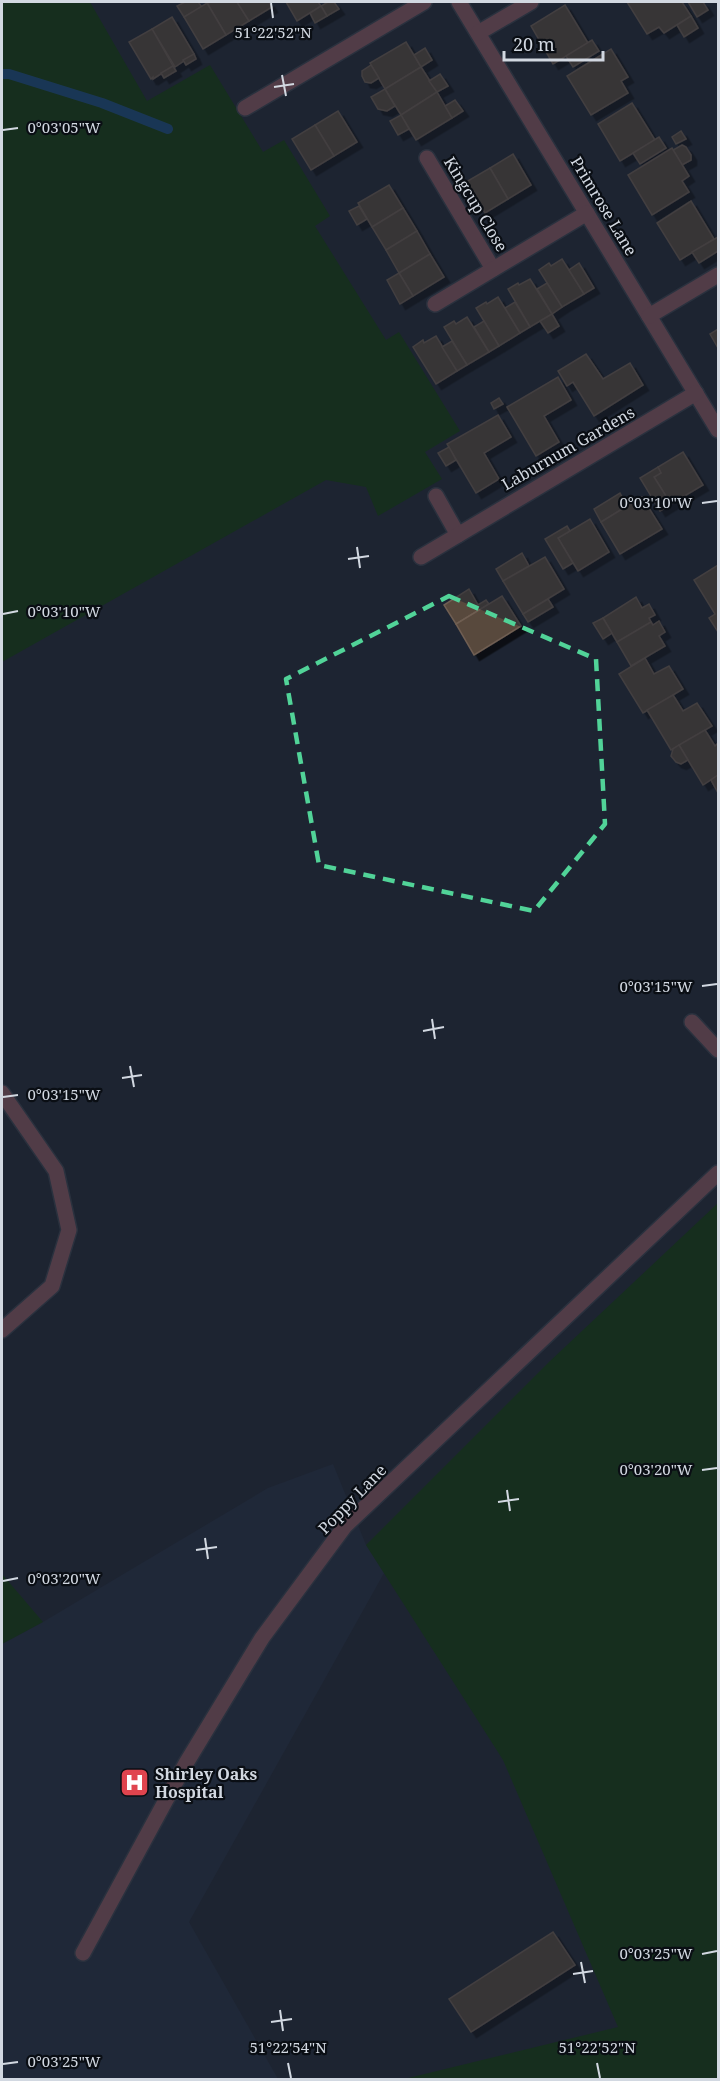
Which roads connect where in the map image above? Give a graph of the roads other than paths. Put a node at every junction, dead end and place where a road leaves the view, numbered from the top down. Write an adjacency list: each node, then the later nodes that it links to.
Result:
1 (424, 2): 5 (street)
2 (459, 2): 4 (street, Primrose Lane)
3 (531, 2): 4 (street)
4 (478, 33): 7 (street, Primrose Lane)
5 (245, 108)
6 (428, 158): 8 (street, Kingcup Close)
7 (587, 213): 8 (street, Kingcup Close); 11 (street, Primrose Lane)
8 (494, 269): 10 (street, Kingcup Close)
9 (718, 275): 11 (street)
10 (435, 304)
11 (650, 316): 12 (street, Primrose Lane)
12 (696, 393): 13 (street, Primrose Lane); 15 (street, Laburnum Gardens)
13 (718, 430)
14 (436, 496): 15 (street)
15 (458, 535): 16 (street, Laburnum Gardens)
16 (421, 557)
17 (692, 1022): 18 (street)
18 (718, 1050)
19 (2, 1093): 21 (street)
20 (718, 1173): 22 (street, Poppy Lane)
21 (2, 1329)
22 (83, 1953)

